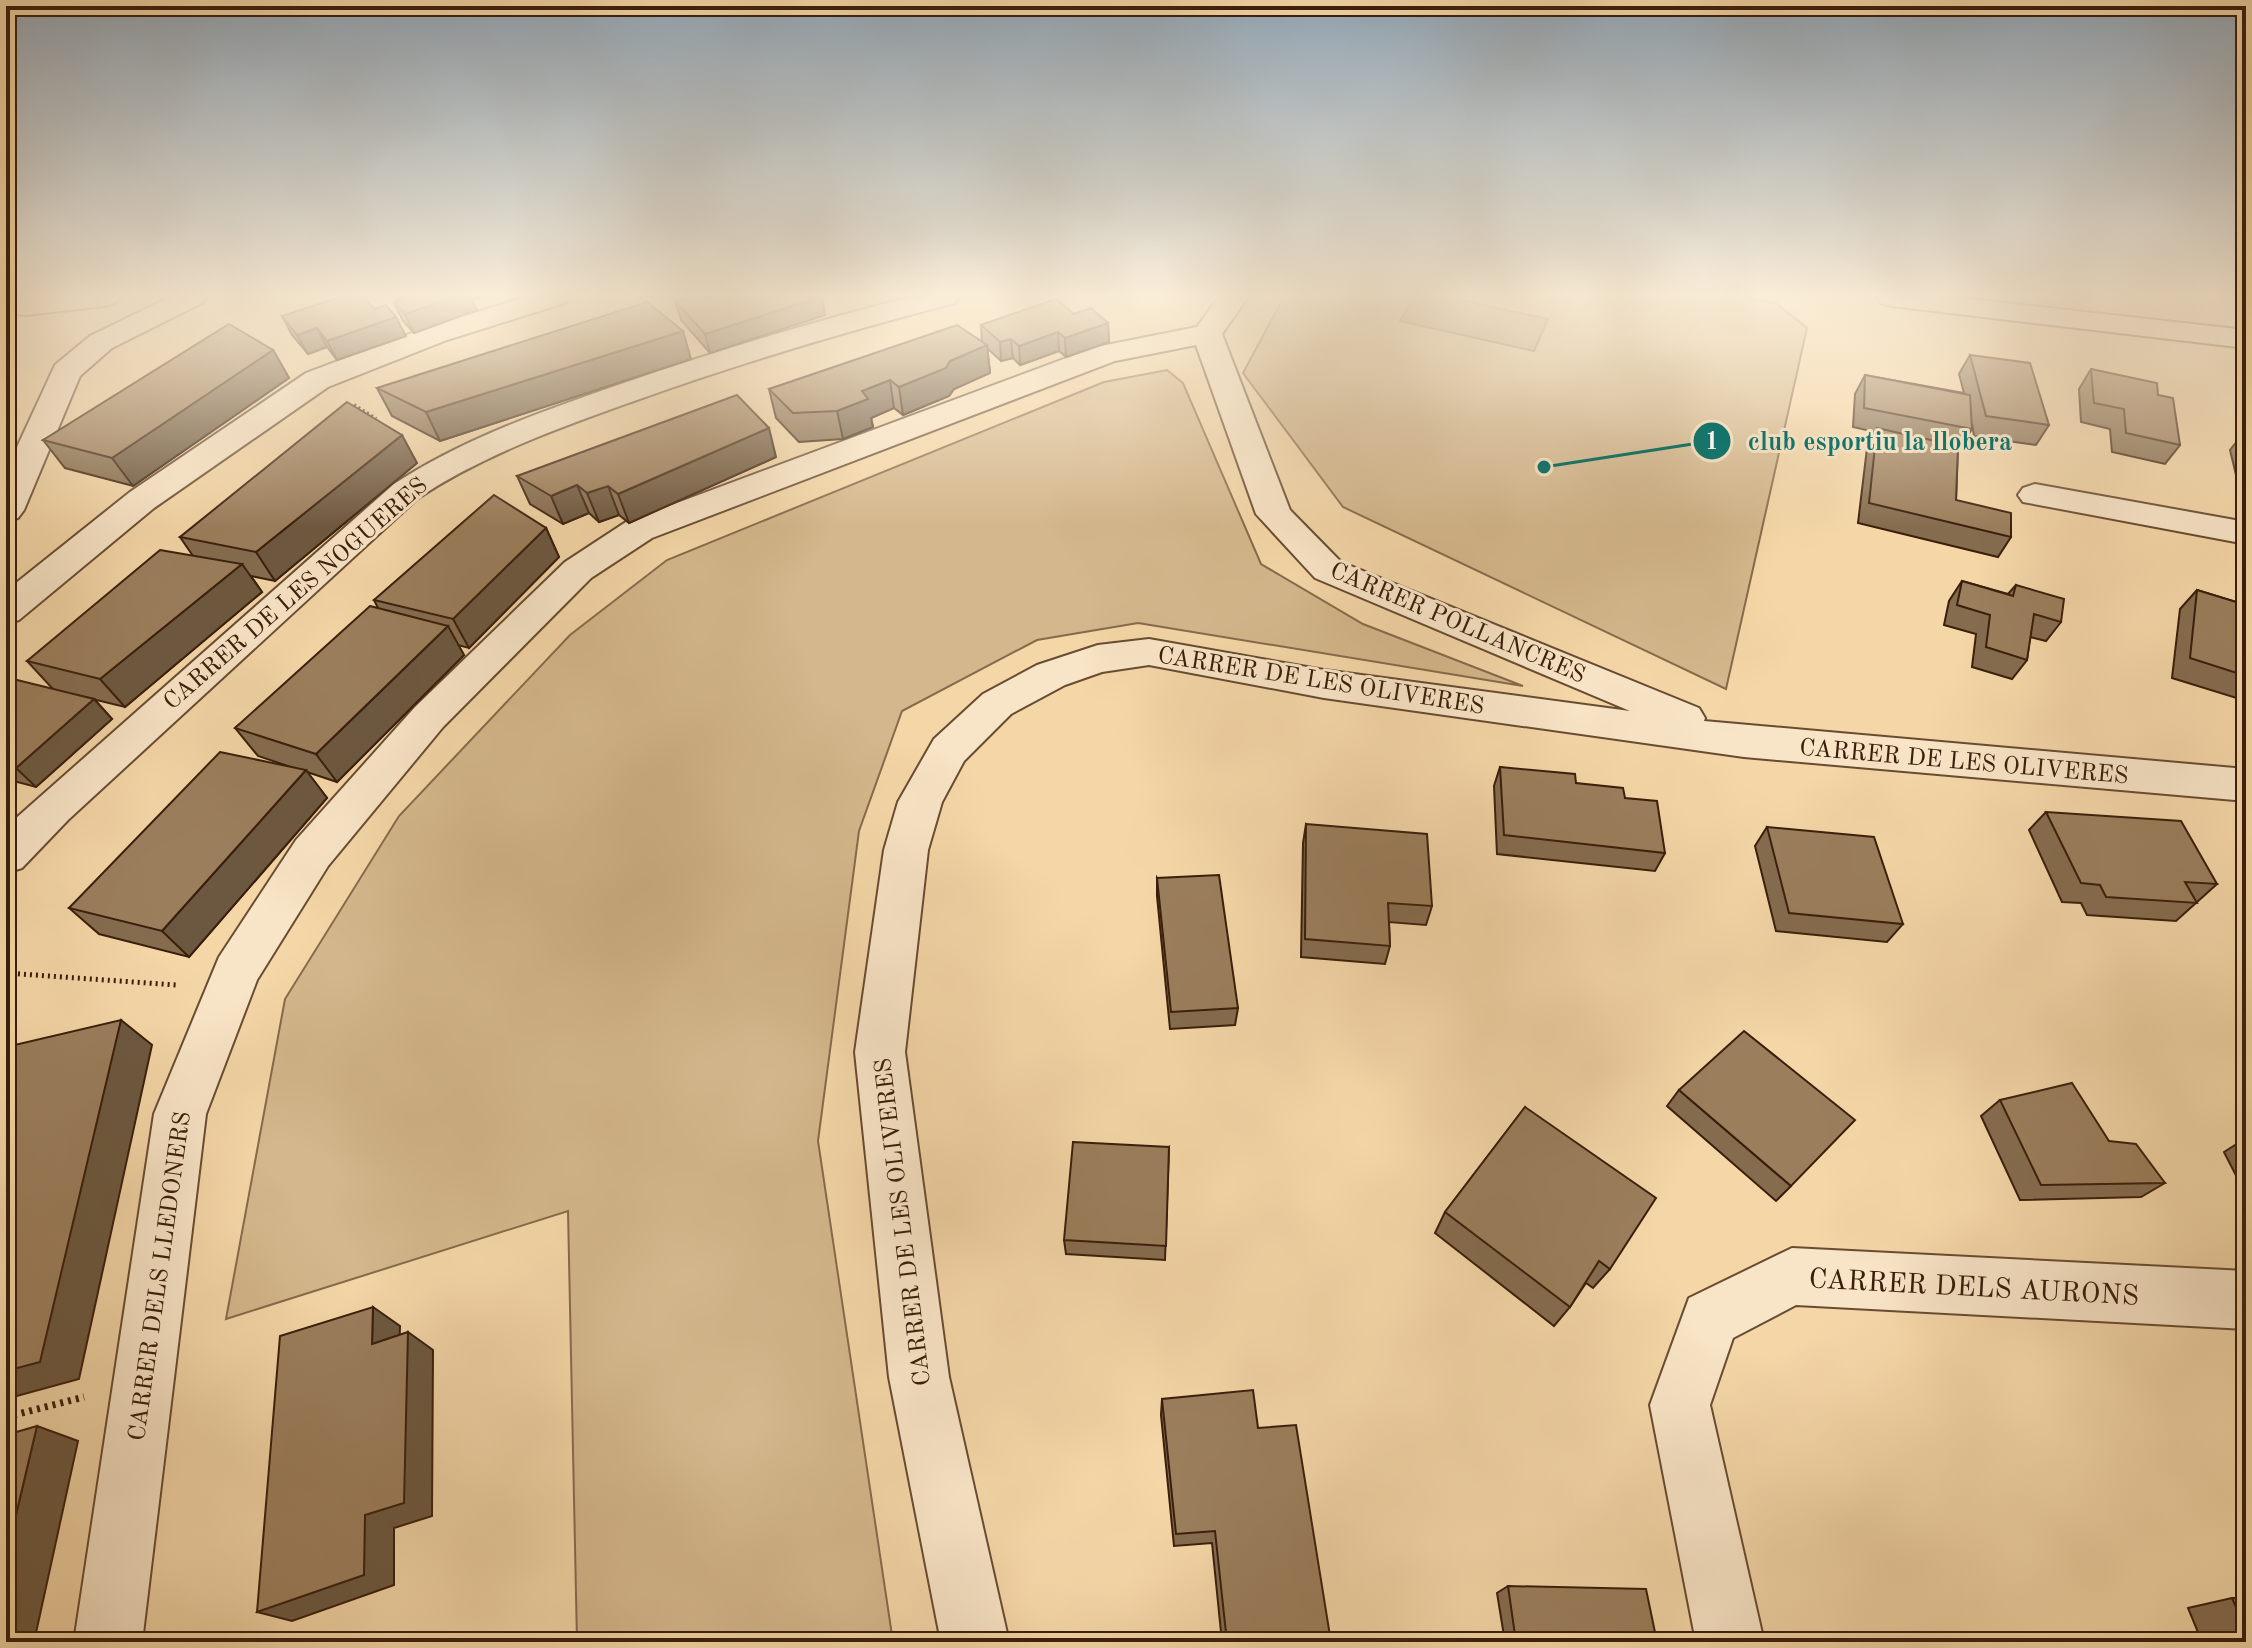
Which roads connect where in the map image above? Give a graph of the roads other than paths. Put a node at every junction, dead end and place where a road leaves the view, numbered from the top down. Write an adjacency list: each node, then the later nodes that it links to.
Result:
1 (65, 374): 7 (street)
2 (333, 374): 9 (street)
3 (677, 374): 12 (street, CARRER DE LES NOGUERES)
4 (1052, 374): 14 (street, CARRER DELS LLEDONERS)
5 (1222, 374): 10 (street, CARRER POLLANCRES)
6 (2035, 495): 8 (street)
7 (6, 510)
8 (2246, 533)
9 (6, 611)
10 (1744, 742): 11 (street, CARRER DE LES OLIVERES); 15 (street, CARRER DE LES OLIVERES)
11 (2246, 785)
12 (6, 855)
13 (2246, 1300): 16 (street, CARRER DELS AURONS)
14 (108, 1642)
15 (975, 1642)
16 (1730, 1642)

